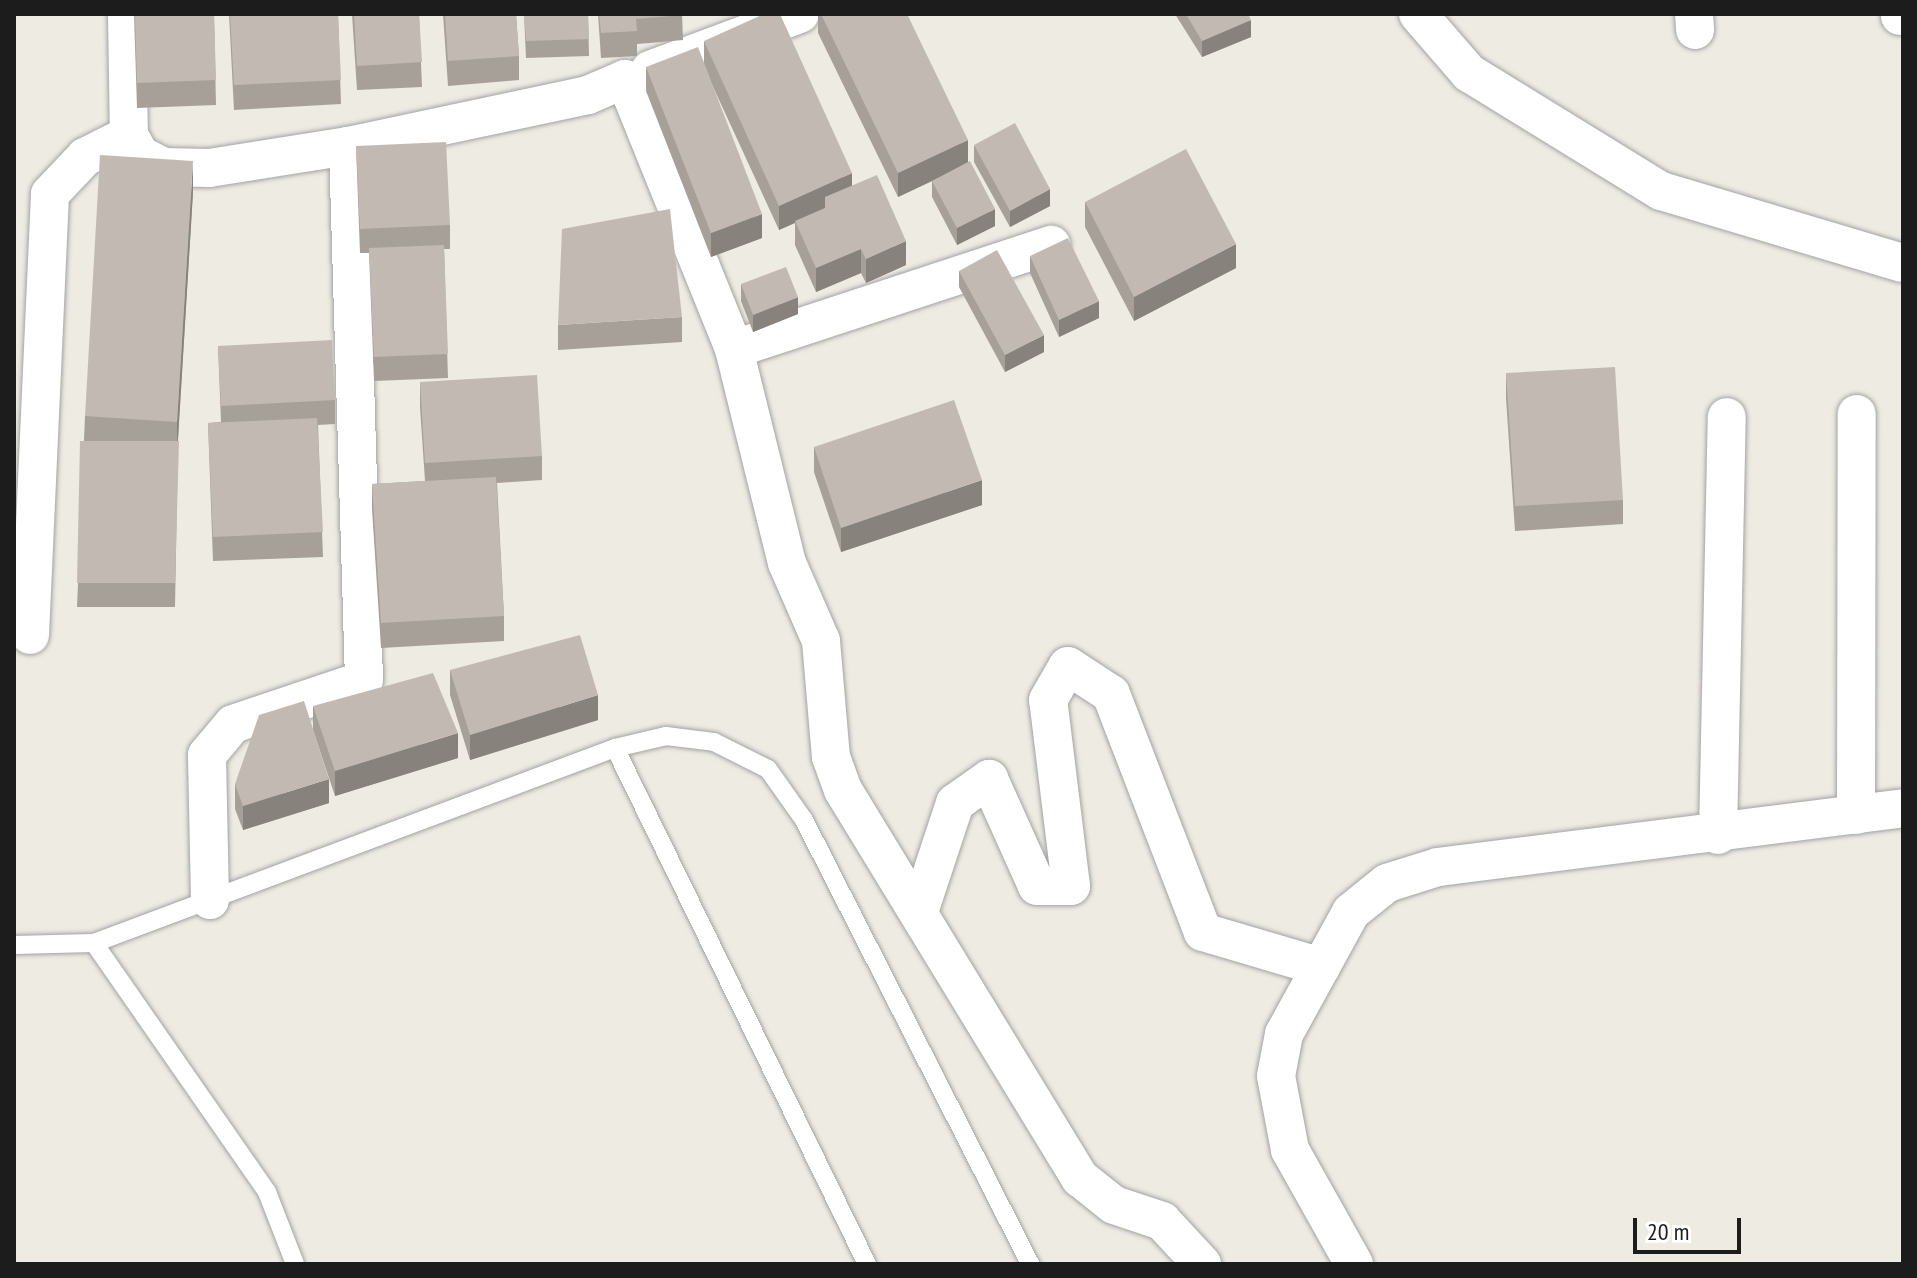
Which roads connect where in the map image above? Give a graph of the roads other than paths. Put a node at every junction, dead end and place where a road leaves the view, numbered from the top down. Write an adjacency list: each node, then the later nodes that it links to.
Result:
1 (127, 14): 5 (street)
2 (800, 14): 4 (street)
3 (1418, 14): 8 (street)
4 (625, 79): 6 (street); 9 (street)
5 (129, 135): 6 (street); 12 (street)
6 (348, 146): 17 (street)
7 (1051, 245): 9 (street)
8 (1903, 263)
9 (734, 349): 18 (street)
10 (1857, 414): 15 (street)
11 (1727, 417): 16 (street)
12 (30, 635)
13 (615, 748): 17 (lane); 23 (lane); 24 (lane)
14 (1903, 808): 15 (street)
15 (1856, 815): 16 (street)
16 (1718, 835): 21 (street)
17 (210, 900): 19 (lane)
18 (919, 912): 21 (street); 25 (street)
19 (94, 943): 20 (lane); 22 (lane)
20 (14, 945)
21 (1321, 967): 26 (street)
22 (295, 1264)
23 (867, 1264)
24 (1030, 1264)
25 (1202, 1264)
26 (1354, 1264)

